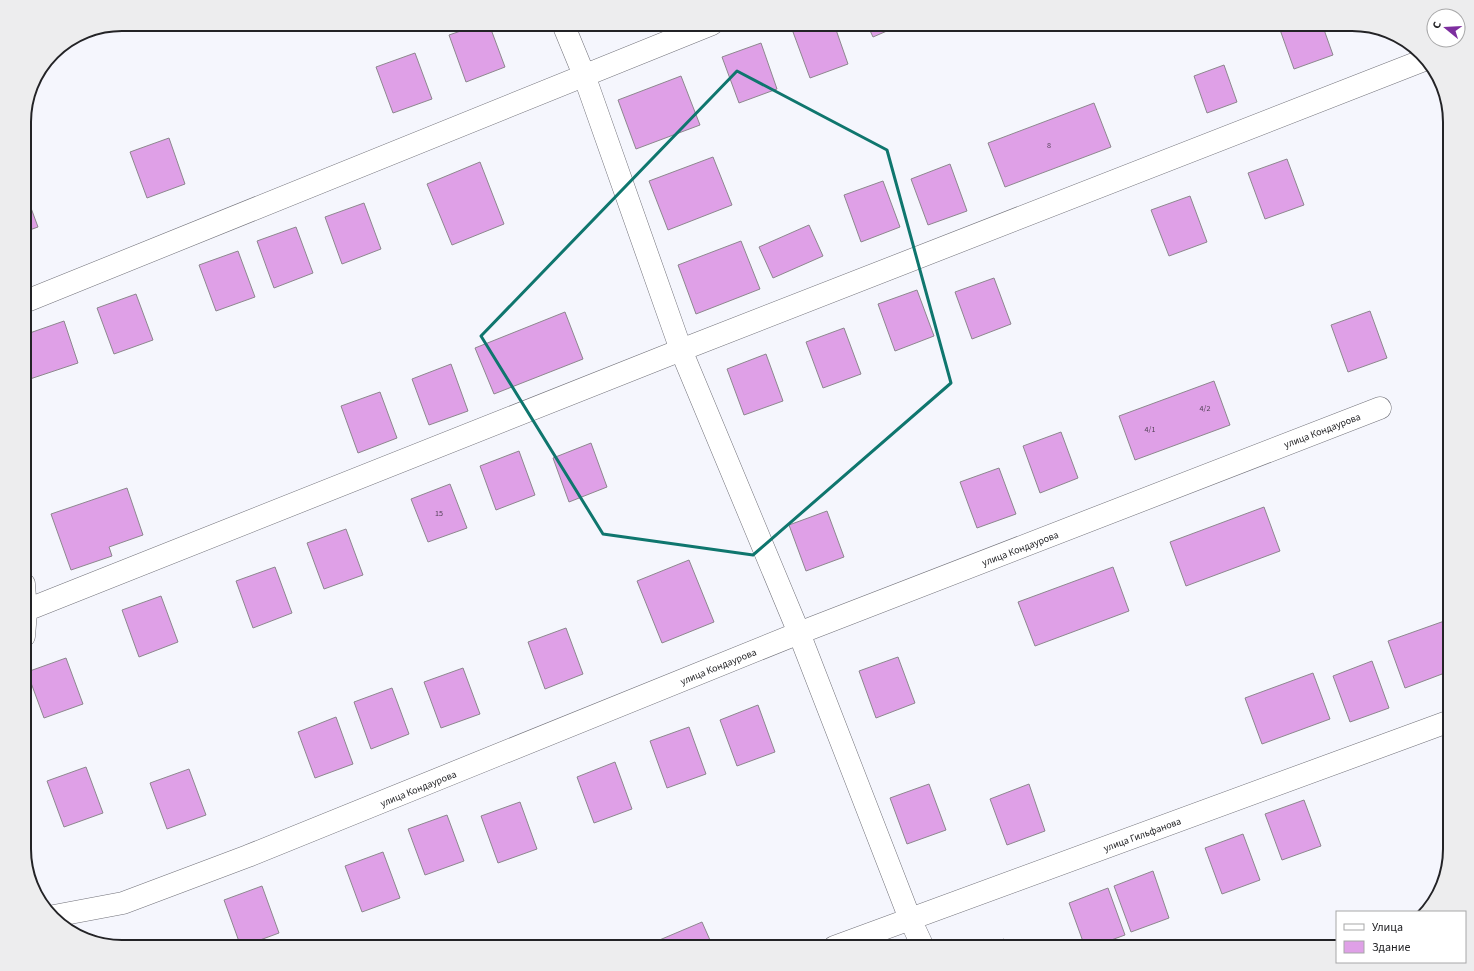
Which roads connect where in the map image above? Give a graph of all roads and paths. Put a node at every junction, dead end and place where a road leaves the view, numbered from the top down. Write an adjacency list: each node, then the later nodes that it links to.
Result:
1 (566, 31): 4 (street)
2 (694, 31): 4 (street)
3 (1420, 62): 6 (street)
4 (584, 74): 5 (street); 6 (street)
5 (31, 299)
6 (681, 350): 8 (street); 9 (street)
7 (1380, 408): 9 (street, улица Кондаурова)
8 (31, 610)
9 (800, 633): 11 (street, улица Кондаурова); 12 (street)
10 (1443, 724): 12 (street, улица Гильфанова)
11 (60, 915)
12 (910, 919): 13 (street, улица Гильфанова); 14 (street)
13 (853, 940)
14 (920, 940)

